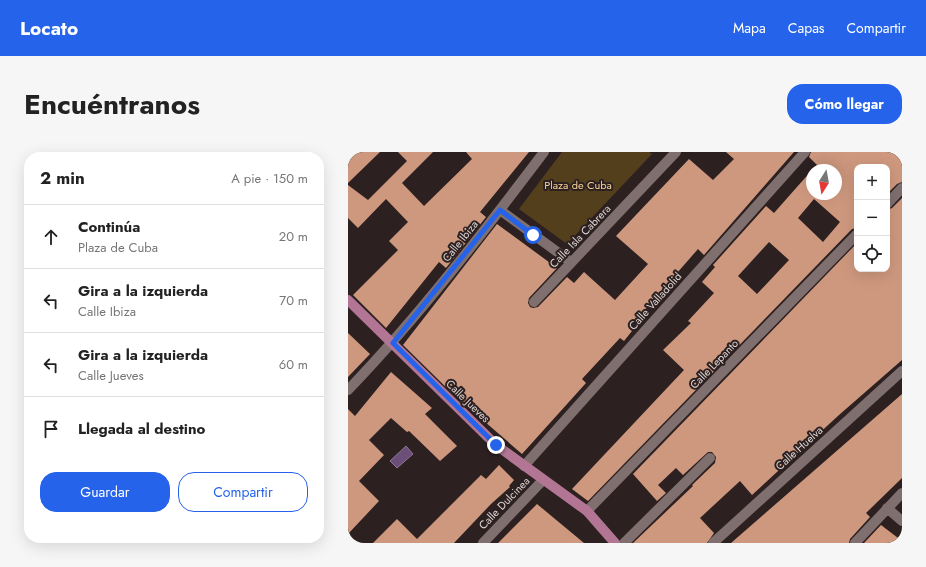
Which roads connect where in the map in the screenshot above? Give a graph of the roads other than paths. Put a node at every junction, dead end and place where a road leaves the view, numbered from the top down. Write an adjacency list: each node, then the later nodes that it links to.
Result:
1 (544, 152): 6 (street, Calle Ibiza)
2 (675, 152): 8 (street, Calle Isla Cabrera)
3 (805, 152): 15 (street, Calle Valladolid)
4 (902, 188): 5 (street)
5 (890, 201)
6 (500, 210): 8 (street); 11 (street, Calle Ibiza)
7 (855, 236): 19 (street, Calle Lepanto)
8 (571, 262): 10 (street, Calle Isla Cabrera)
9 (348, 300): 11 (main road, Calle Jueves)
10 (534, 302)
11 (393, 343): 13 (street, Calle Ibiza); 15 (main road, Calle Jueves)
12 (902, 371): 24 (street, Calle Huelva)
13 (348, 390)
14 (710, 458): 23 (street)
15 (524, 466): 16 (main road, Calle Jueves)
16 (543, 480): 19 (main road, Calle Jueves); 21 (street, Calle Dulcinea)
17 (902, 493): 18 (street)
18 (887, 508): 20 (street); 25 (street)
19 (587, 511): 22 (main road, Calle Jueves)
20 (902, 521)
21 (483, 543)
22 (615, 543)
23 (624, 543)
24 (713, 543)
25 (854, 543)

